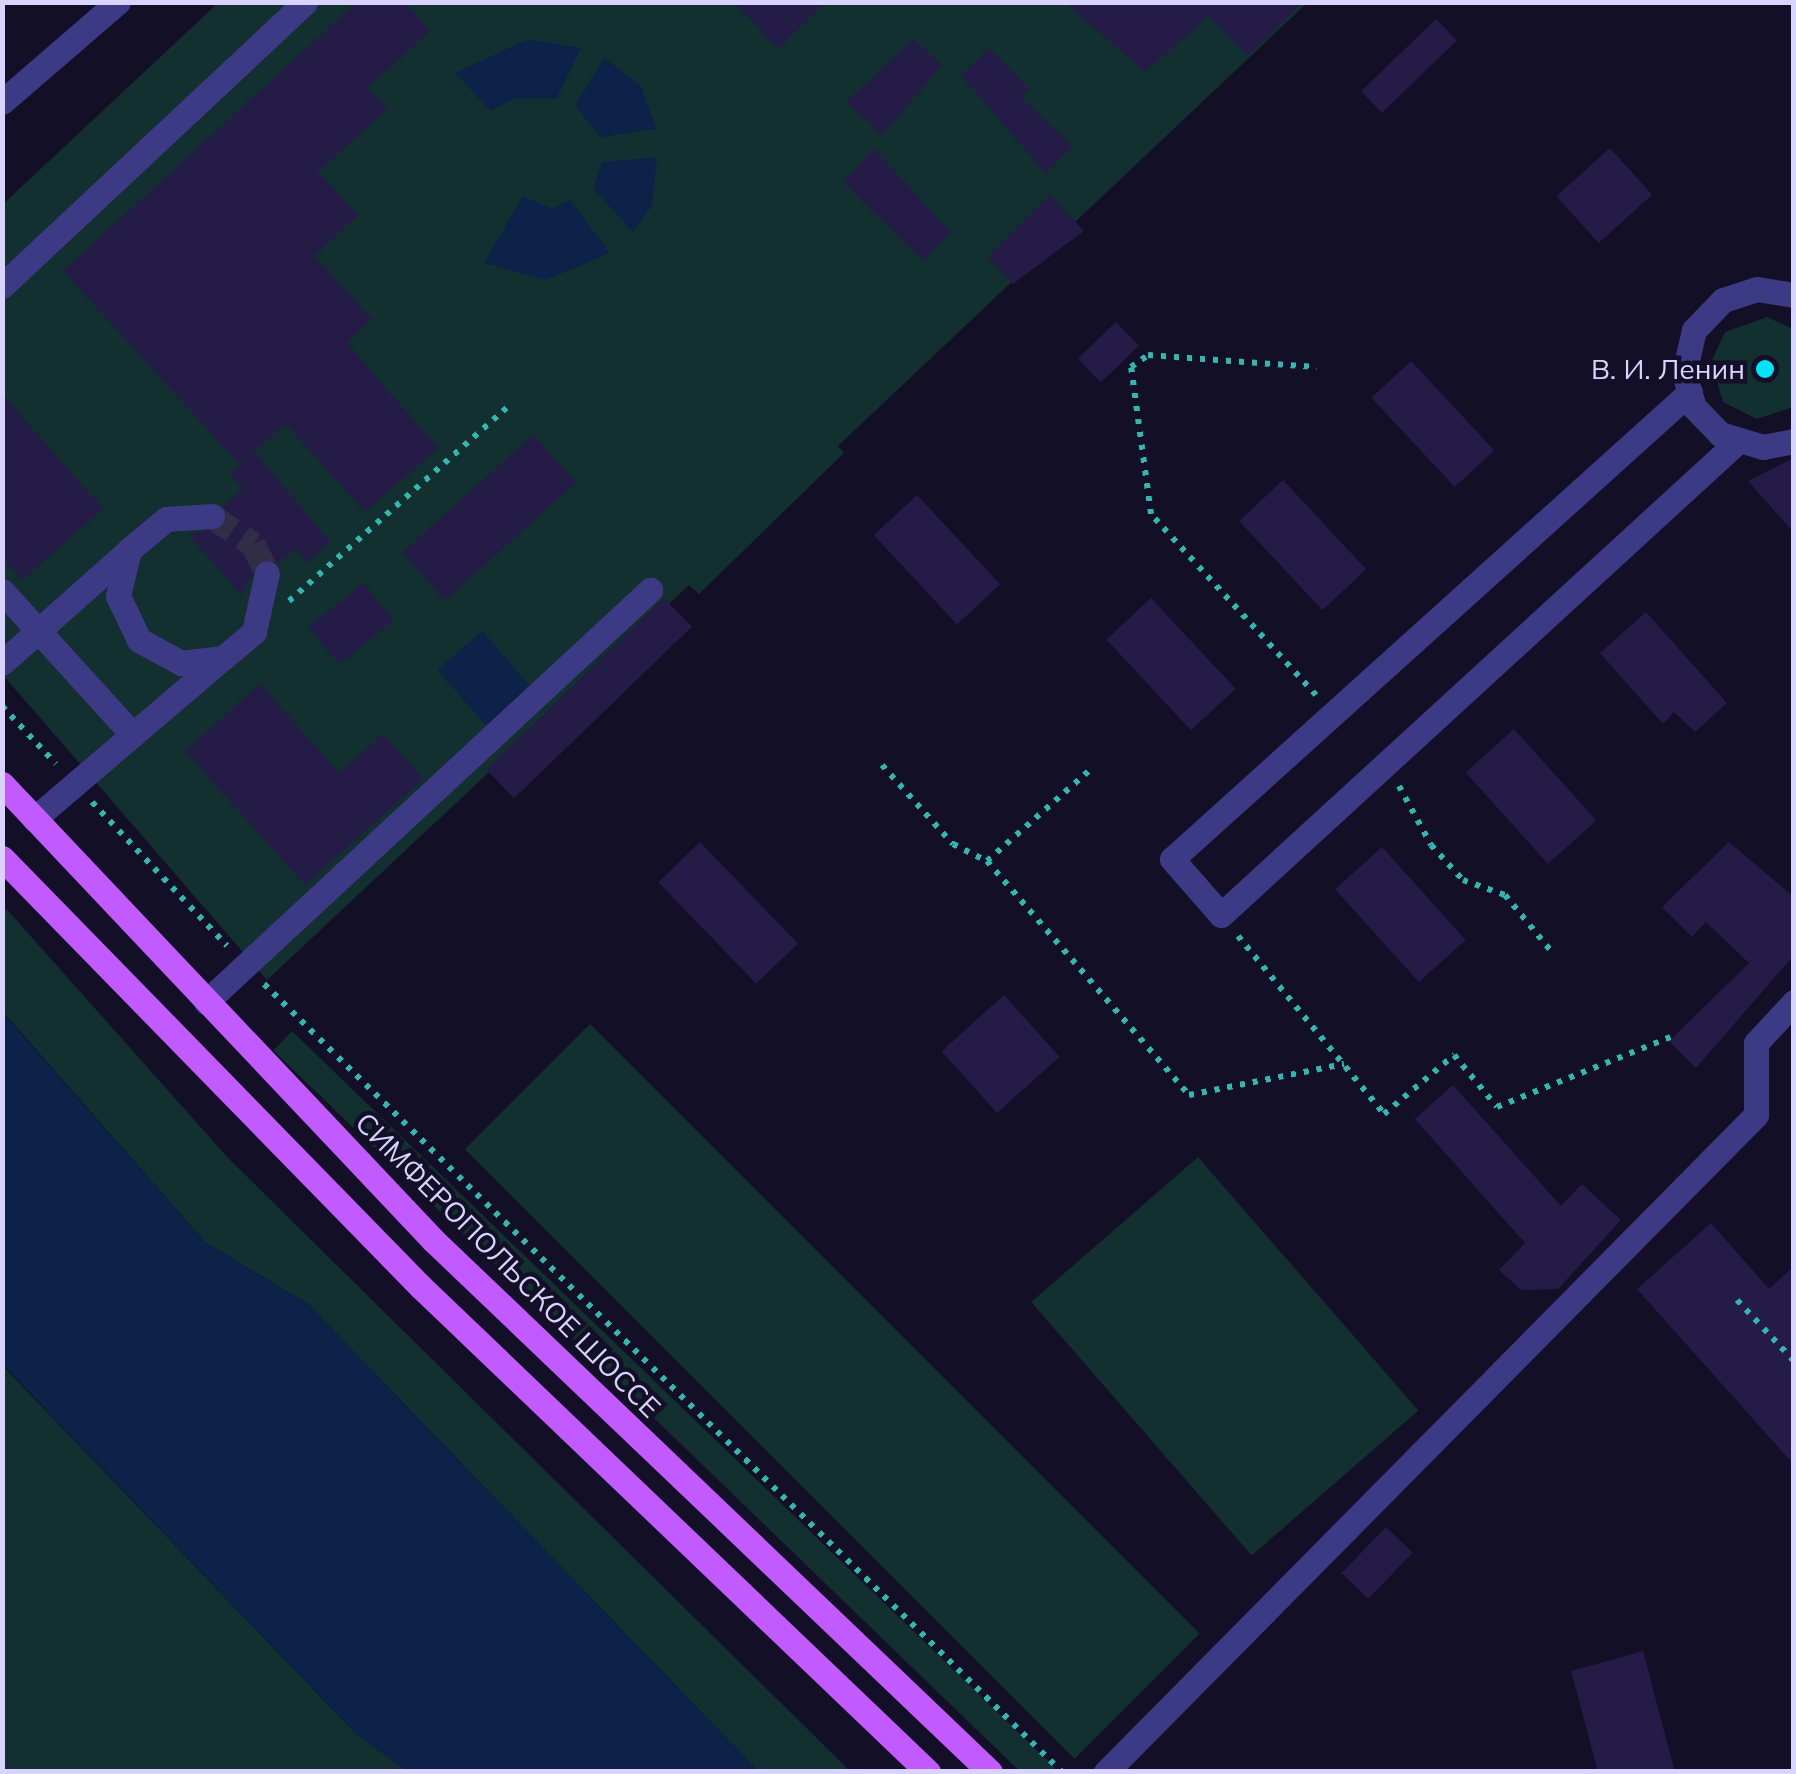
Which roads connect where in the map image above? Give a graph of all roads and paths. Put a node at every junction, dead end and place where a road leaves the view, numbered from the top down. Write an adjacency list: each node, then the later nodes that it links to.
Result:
1 (118, 2): 3 (lane)
2 (305, 2): 4 (lane)
3 (2, 102)
4 (2, 286)
5 (1794, 295): 7 (lane)
6 (1317, 366): 21 (path)
7 (1690, 392): 9 (lane); 21 (lane)
8 (512, 403): 17 (path)
9 (1736, 442): 10 (lane); 25 (lane)
10 (1794, 442)
11 (212, 516): 12 (lane)
12 (129, 550): 16 (lane); 18 (lane)
13 (268, 573): 17 (lane)
14 (650, 590): 33 (lane)
15 (2, 591): 16 (lane)
16 (38, 630): 19 (lane); 22 (lane)
17 (254, 632): 18 (lane)
18 (222, 658): 22 (lane)
19 (2, 662)
20 (2, 706): 27 (path)
21 (1332, 714): 31 (lane)
22 (132, 734): 27 (lane)
23 (882, 764): 30 (path)
24 (1092, 768): 30 (path)
25 (1382, 768): 31 (lane); 32 (path)
26 (2, 784): 28 (main road, СИМФЕРОПОЛЬСКОЕ ШОССЕ)
27 (75, 784): 28 (lane); 33 (path)
28 (34, 819): 34 (main road, СИМФЕРОПОЛЬСКОЕ ШОССЕ)
29 (2, 858): 40 (main road)
30 (987, 861): 37 (path)
31 (1221, 915): 37 (path)
32 (1552, 951)
33 (246, 966): 34 (lane); 42 (path)
34 (206, 1002): 41 (main road, СИМФЕРОПОЛЬСКОЕ ШОССЕ)
35 (1794, 1002): 43 (lane)
36 (1670, 1037): 37 (path)
37 (1344, 1064)
38 (1737, 1300): 39 (path)
39 (1794, 1361)
40 (928, 1772)
41 (990, 1772)
42 (1062, 1772)
43 (1106, 1772)

